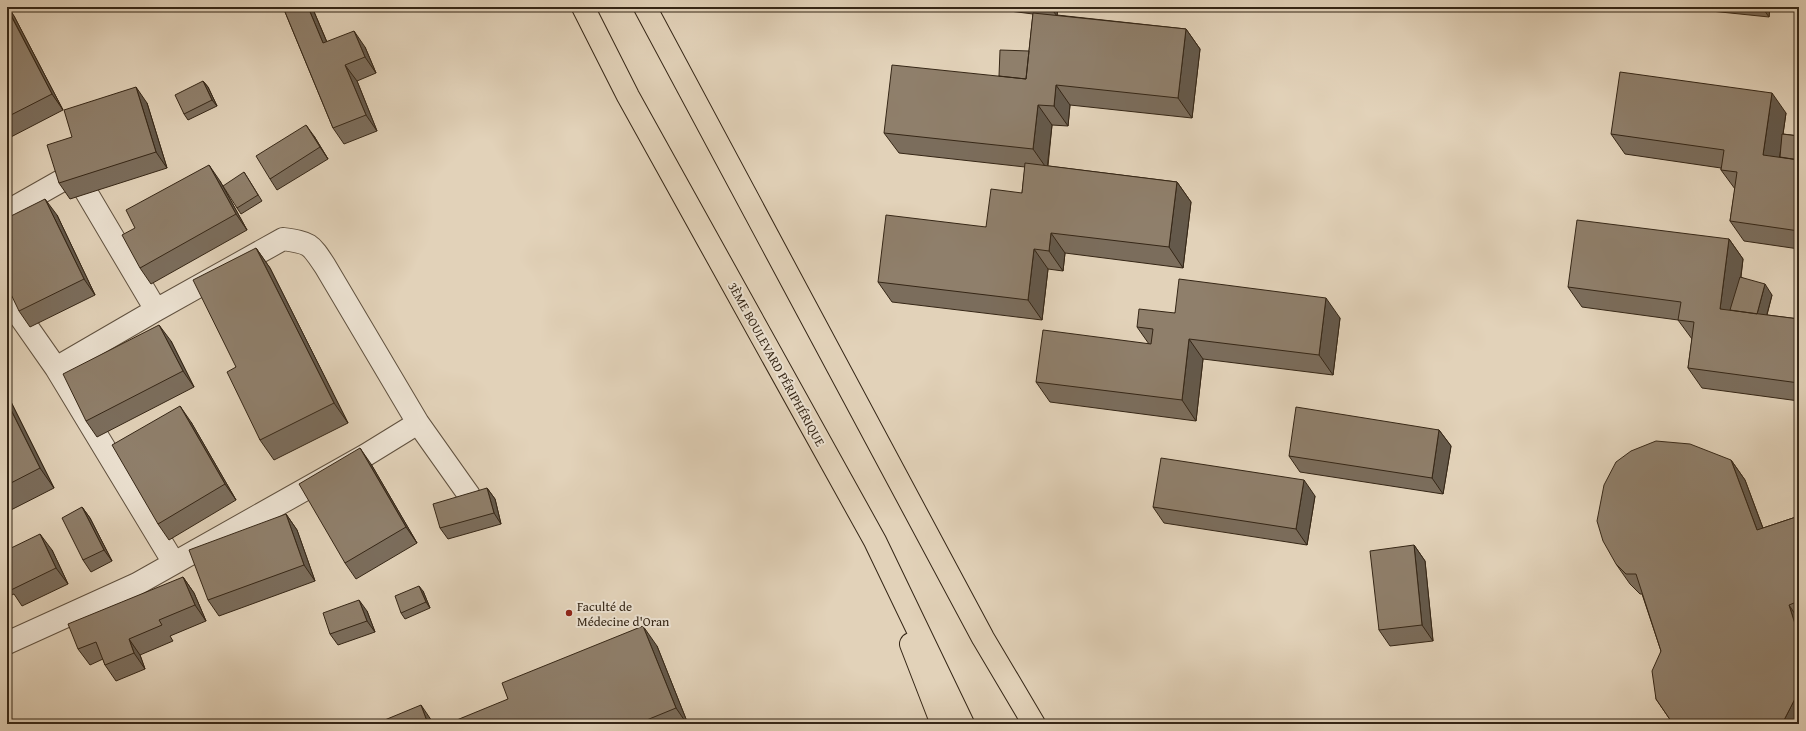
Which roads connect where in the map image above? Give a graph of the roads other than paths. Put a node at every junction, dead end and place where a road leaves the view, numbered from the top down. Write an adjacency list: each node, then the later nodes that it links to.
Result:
1 (583, 7): 11 (highway, 3ÈME BOULEVARD PÉRIPHÉRIQUE)
2 (645, 7): 13 (highway)
3 (63, 152): 4 (street)
4 (76, 173): 5 (street); 7 (street)
5 (7, 220)
6 (7, 298): 8 (street)
7 (156, 310): 8 (street); 9 (street)
8 (56, 368): 12 (street)
9 (418, 423): 10 (street); 12 (street)
10 (469, 495)
11 (875, 541): 15 (highway); 16 (highway, 3ÈME BOULEVARD PÉRIPHÉRIQUE)
12 (174, 563): 14 (street)
13 (983, 638): 17 (highway); 18 (highway)
14 (7, 644)
15 (942, 724)
16 (963, 724)
17 (1021, 724)
18 (1034, 724)

